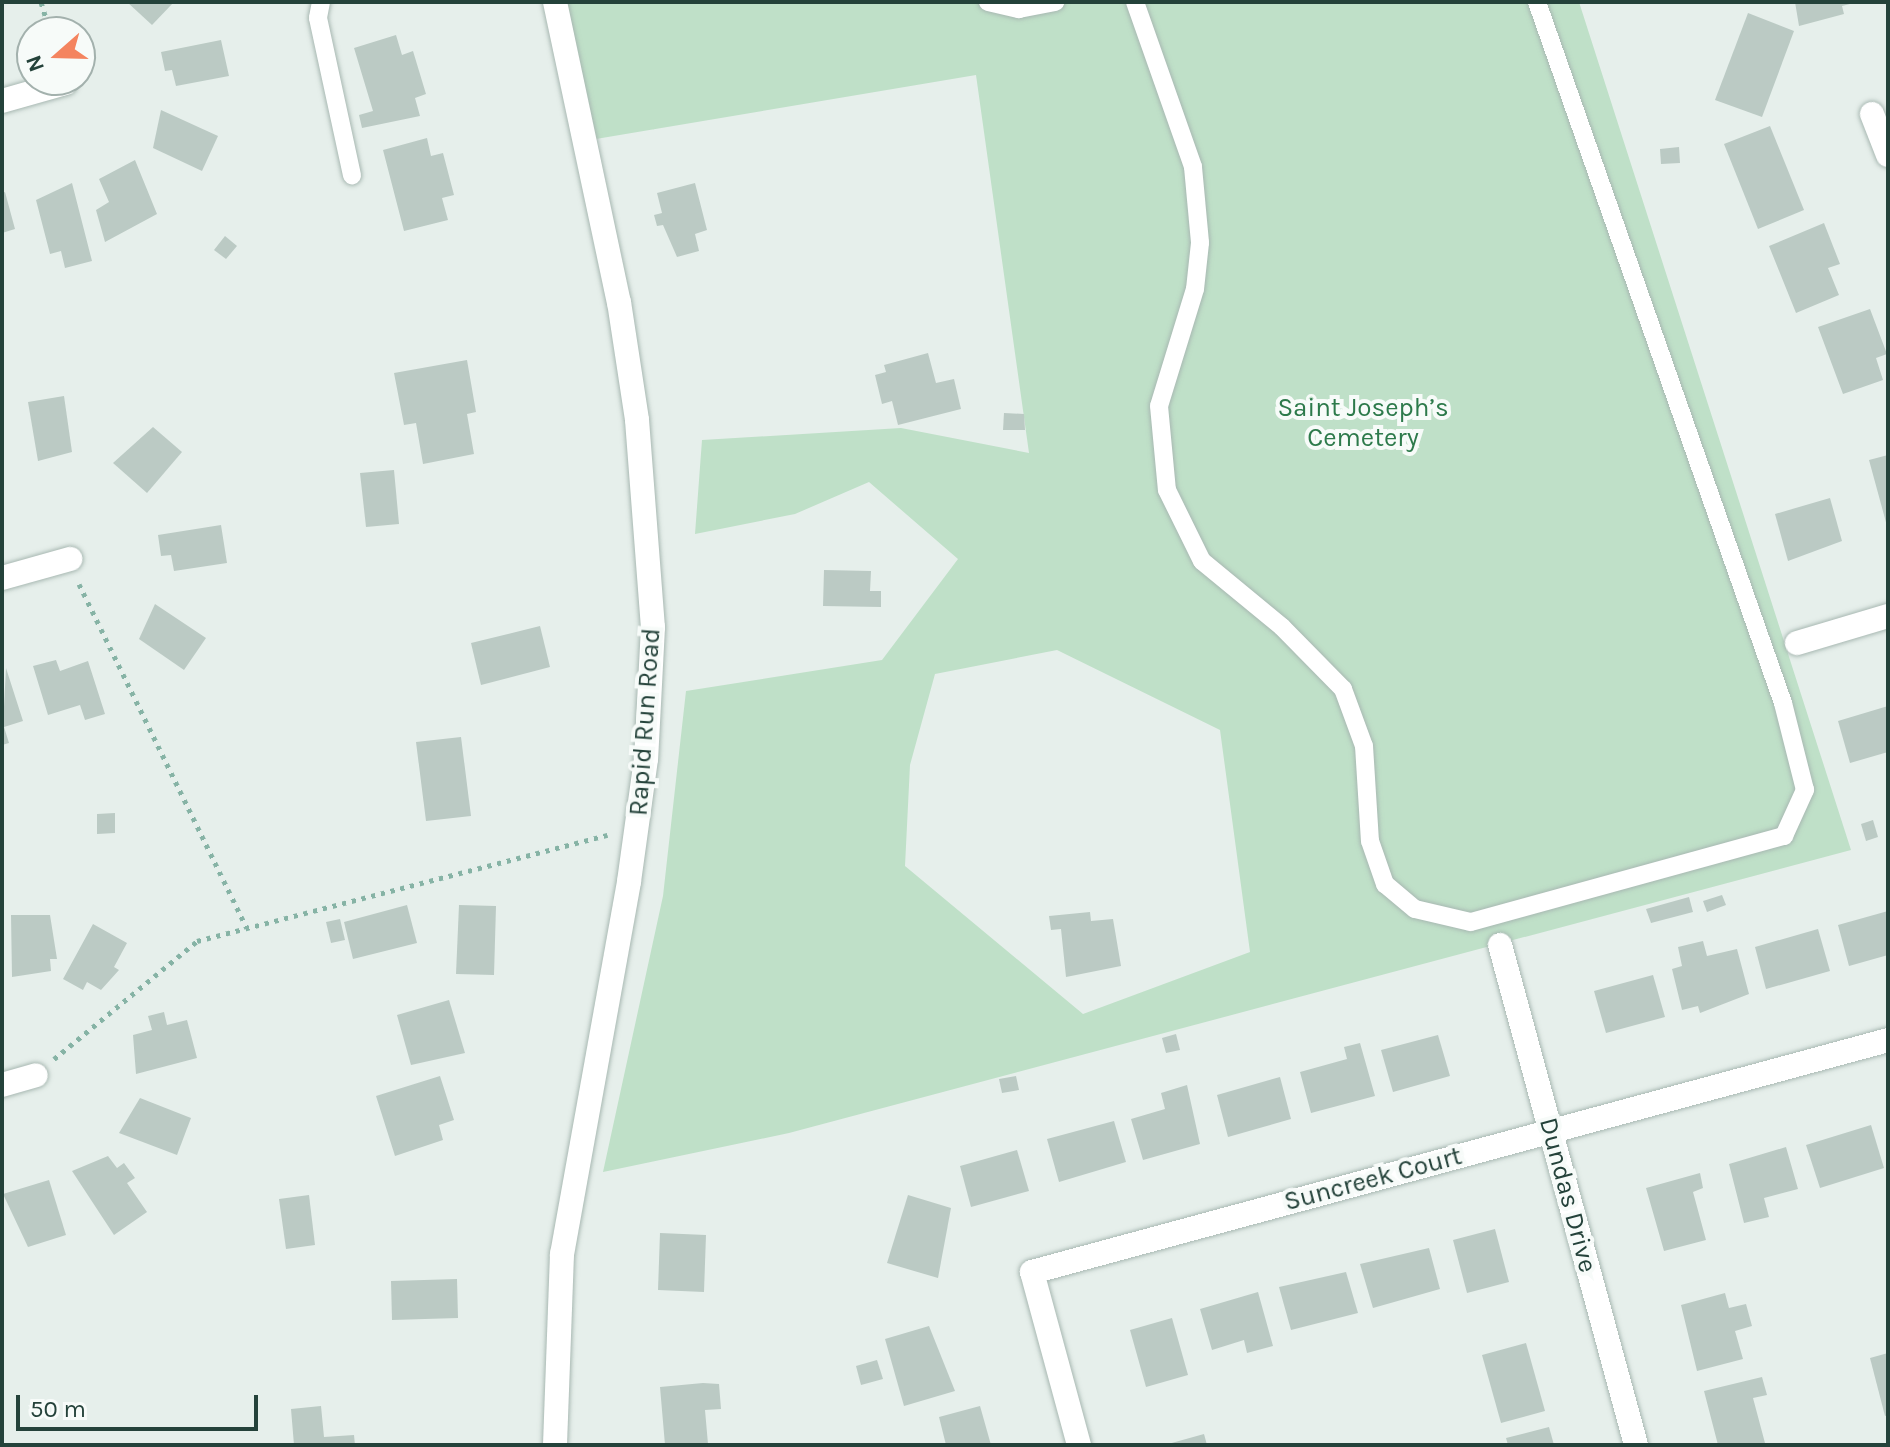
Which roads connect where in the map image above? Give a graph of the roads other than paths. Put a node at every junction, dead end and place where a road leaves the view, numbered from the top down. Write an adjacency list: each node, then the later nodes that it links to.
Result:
1 (321, 2): 9 (lane)
2 (555, 2): 19 (street, Rapid Run Road)
3 (988, 2): 4 (lane)
4 (1055, 2)
5 (1135, 2): 6 (lane)
6 (1537, 2)
7 (1872, 114): 8 (street)
8 (1888, 155)
9 (352, 175)
10 (70, 559): 11 (street)
11 (2, 578)
12 (1888, 616): 13 (street)
13 (1797, 643)
14 (1500, 945): 18 (street, Dundas Drive)
15 (1888, 1040): 18 (street, Suncreek Court)
16 (36, 1075): 17 (street)
17 (2, 1085)
18 (1551, 1130): 20 (street, Suncreek Court); 21 (street, Dundas Drive)
19 (555, 1445)
20 (1079, 1445)
21 (1636, 1445)

